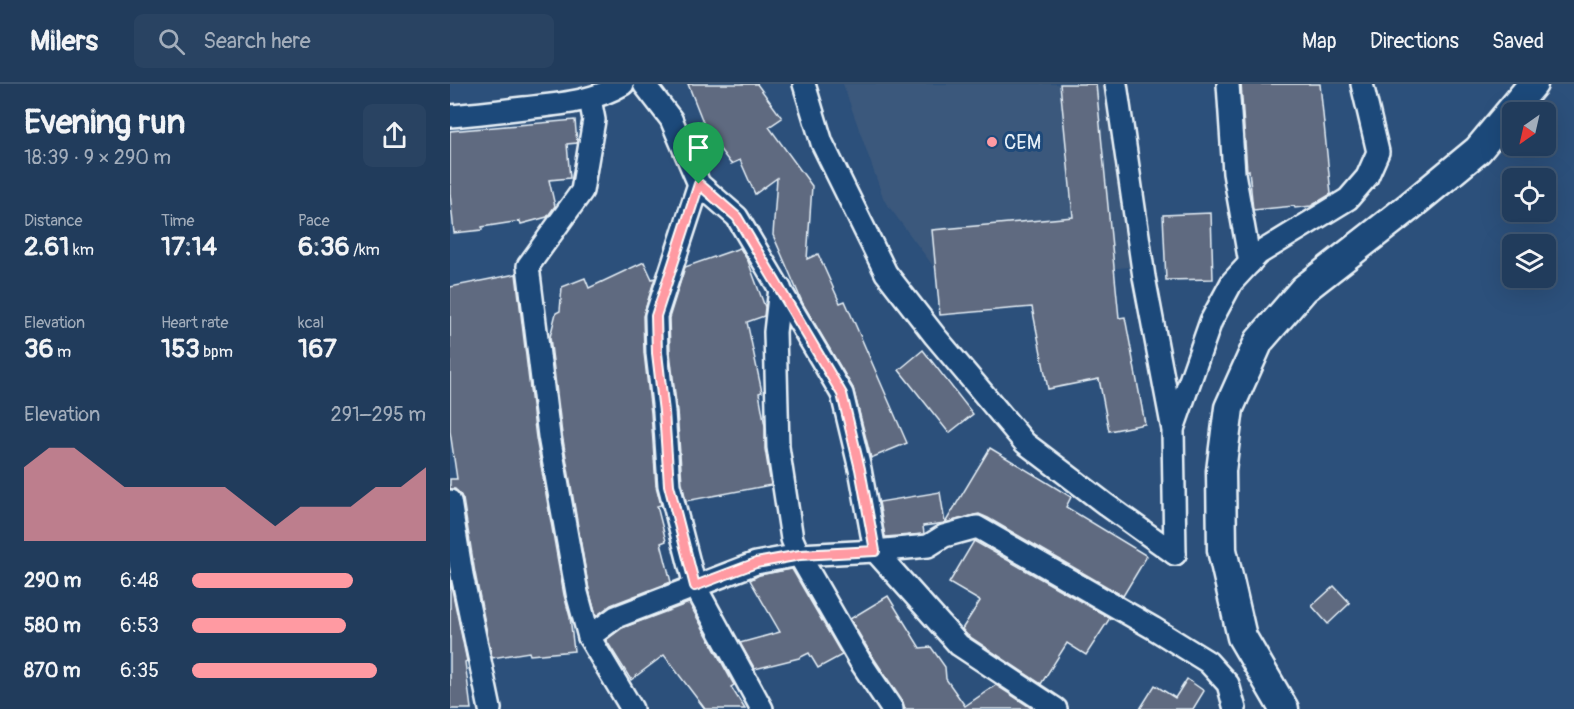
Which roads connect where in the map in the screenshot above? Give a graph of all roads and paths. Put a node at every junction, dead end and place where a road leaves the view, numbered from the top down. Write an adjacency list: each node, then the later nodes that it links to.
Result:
1 (623, 84): 8 (street)
2 (644, 84): 10 (street)
3 (805, 84): 13 (street)
4 (1116, 84): 13 (street)
5 (1228, 84): 11 (street)
6 (1362, 84): 11 (street)
7 (1533, 84): 26 (main road)
8 (590, 99): 9 (street); 19 (street)
9 (450, 116)
10 (699, 184): 12 (street); 18 (street)
11 (1250, 263): 13 (street)
12 (780, 288): 15 (street); 16 (street)
13 (1173, 430)
14 (450, 501): 17 (street)
15 (875, 551): 16 (street); 24 (street); 25 (street)
16 (800, 555): 18 (street); 23 (street)
17 (456, 577): 20 (street)
18 (695, 586): 19 (street); 22 (street)
19 (589, 637): 21 (street)
20 (490, 709)
21 (632, 709)
22 (762, 709)
23 (892, 709)
24 (1056, 709)
25 (1235, 709)
26 (1284, 709)

